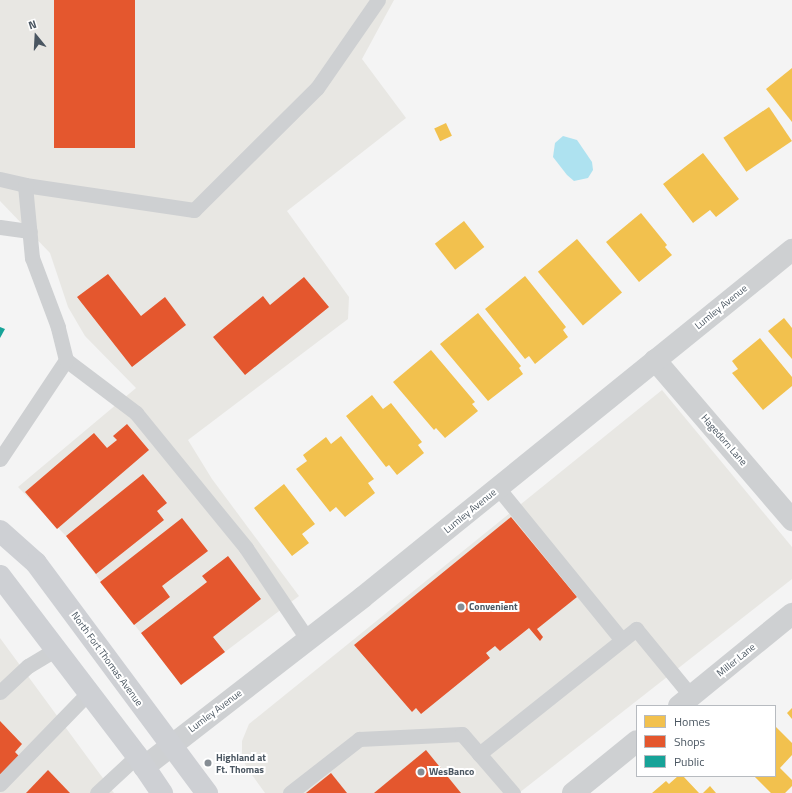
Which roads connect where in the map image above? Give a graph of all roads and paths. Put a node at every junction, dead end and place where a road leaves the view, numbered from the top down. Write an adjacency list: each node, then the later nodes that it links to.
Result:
1 (378, 0): 3 (lane)
2 (0, 179): 3 (lane)
3 (25, 185): 5 (lane)
4 (0, 227): 5 (lane)
5 (30, 231): 7 (lane)
6 (792, 250): 8 (street, Lumley Avenue)
7 (66, 360): 9 (lane); 15 (lane)
8 (655, 360): 10 (street, Lumley Avenue); 11 (street, Hagedorn Lane)
9 (0, 459)
10 (498, 488): 15 (street, Lumley Avenue); 16 (lane)
11 (792, 520)
12 (0, 531): 22 (main road, North Fort Thomas Avenue)
13 (3, 585): 17 (main road)
14 (792, 614): 20 (street, Miller Lane)
15 (308, 640): 22 (street, Lumley Avenue)
16 (622, 640): 20 (lane); 23 (lane)
17 (56, 649): 18 (lane); 19 (main road)
18 (0, 692)
19 (89, 692): 24 (main road); 25 (lane)
20 (685, 701)
21 (636, 741): 31 (street)
22 (171, 744): 24 (street, Lumley Avenue); 28 (main road, North Fort Thomas Avenue)
23 (479, 754): 29 (lane); 30 (lane)
24 (141, 762): 26 (lane); 27 (main road)
25 (0, 784)
26 (97, 793)
27 (162, 793)
28 (207, 793)
29 (290, 793)
30 (513, 793)
31 (573, 793)

